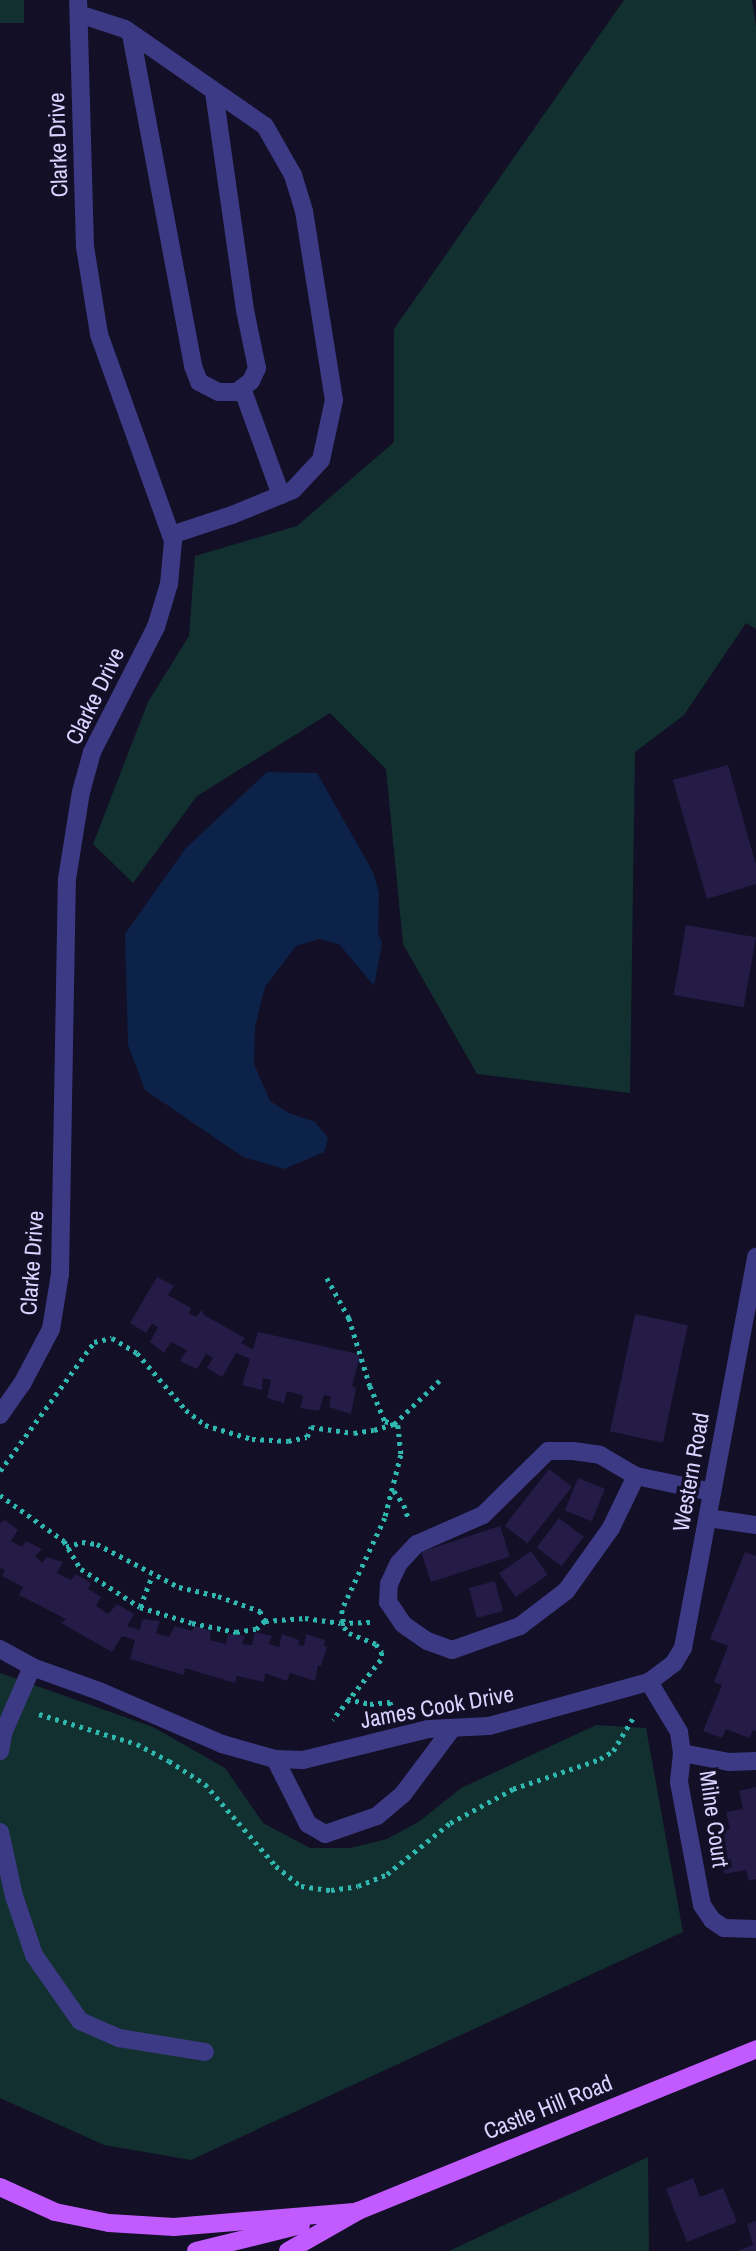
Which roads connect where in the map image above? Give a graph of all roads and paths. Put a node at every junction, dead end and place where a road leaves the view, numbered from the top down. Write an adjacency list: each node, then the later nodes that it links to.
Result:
1 (78, 7): 2 (street); 6 (street, Clarke Drive)
2 (131, 34): 3 (street); 4 (street)
3 (214, 91): 4 (street); 5 (street)
4 (242, 388): 5 (street)
5 (281, 495): 6 (street)
6 (172, 535): 10 (street, Clarke Drive)
7 (756, 1257): 15 (street, Western Road)
8 (327, 1278): 11 (path)
9 (441, 1378): 11 (path)
10 (0, 1415)
11 (394, 1424): 12 (path); 14 (path)
12 (0, 1471)
13 (636, 1476): 15 (street); 19 (street); 23 (street)
14 (393, 1490): 19 (path); 25 (path)
15 (712, 1492): 17 (street, Western Road)
16 (0, 1495): 20 (path)
17 (708, 1518): 18 (street); 28 (street, Western Road)
18 (756, 1525)
19 (416, 1544): 23 (street)
20 (66, 1547): 21 (path); 22 (path)
21 (152, 1576): 22 (path); 24 (path)
22 (140, 1607): 24 (path)
23 (396, 1614): 25 (path)
24 (265, 1621): 25 (path)
25 (341, 1623): 29 (path)
26 (0, 1649): 27 (street, James Cook Drive)
27 (32, 1667): 30 (street); 37 (street, James Cook Drive)
28 (649, 1682): 33 (street, James Cook Drive); 36 (street, Milne Court)
29 (347, 1699): 32 (path); 34 (path)
30 (16, 1705): 31 (path); 35 (street)
31 (633, 1718)
32 (333, 1720)
33 (451, 1730): 34 (street, James Cook Drive); 37 (street)
34 (402, 1735): 37 (street, James Cook Drive)
35 (0, 1751)
36 (682, 1753): 38 (street); 40 (street, Milne Court)
37 (275, 1759)
38 (756, 1761)
39 (0, 1832): 42 (street)
40 (756, 1929)
41 (756, 2049): 44 (main road, Castle Hill Road)
42 (205, 2052)
43 (0, 2188): 44 (main road)
44 (358, 2211): 45 (main road, Castle Hill Road); 46 (main road, Castle Hill Road); 47 (main road)
45 (196, 2251)
46 (288, 2251)
47 (312, 2251)

